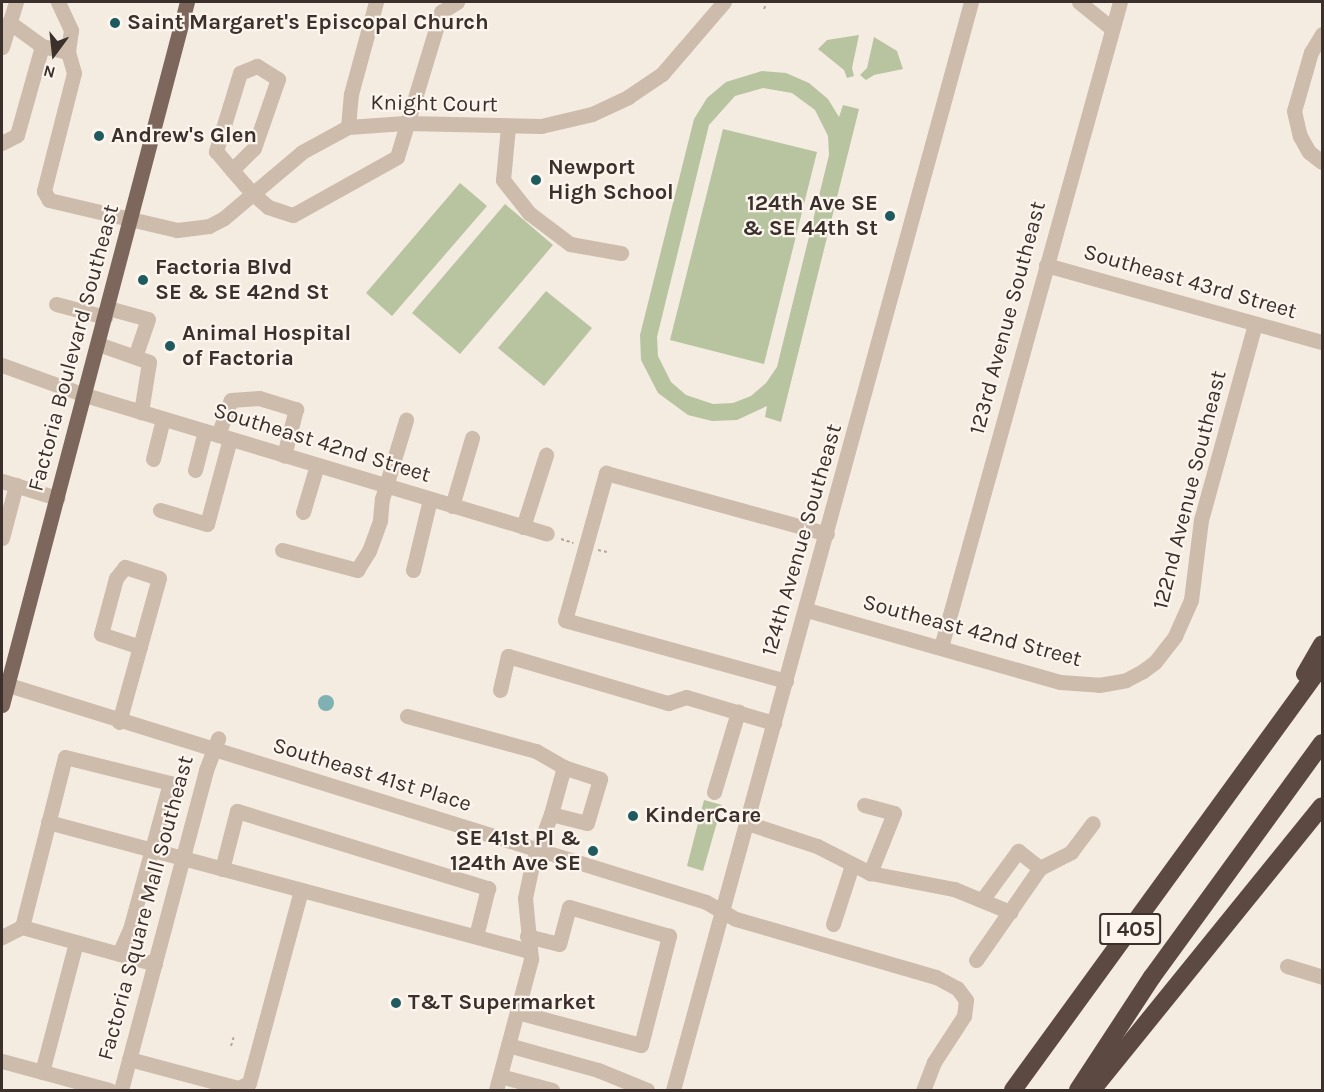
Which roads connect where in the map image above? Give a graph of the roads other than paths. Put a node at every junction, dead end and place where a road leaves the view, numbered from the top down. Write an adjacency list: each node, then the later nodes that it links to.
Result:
1 (16, 2): 11 (street)
2 (58, 2): 16 (street, Knight Court)
3 (187, 2): 24 (main road, Factoria Boulevard Southeast)
4 (376, 2): 18 (street)
5 (457, 2): 10 (street)
6 (724, 2): 19 (street, Knight Court)
7 (971, 2): 54 (street, 124th Avenue Southeast)
8 (1079, 2): 12 (street)
9 (1120, 2): 12 (street, 123rd Avenue Southeast)
10 (440, 7): 17 (street)
11 (9, 22): 14 (street); 15 (street)
12 (1110, 27): 26 (street, 123rd Avenue Southeast)
13 (1323, 34): 21 (street)
14 (42, 46): 16 (street); 20 (street)
15 (2, 47)
16 (69, 52): 24 (street, Knight Court)
17 (405, 123): 18 (street, Knight Court); 19 (street, Knight Court); 23 (street)
18 (348, 127): 23 (street, Knight Court)
19 (508, 127): 25 (street)
20 (2, 143)
21 (1323, 162)
22 (232, 170): 22 (street); 23 (street)
23 (252, 193): 24 (street, Knight Court)
24 (132, 219): 28 (main road, Factoria Boulevard Southeast)
25 (621, 253)
26 (1046, 265): 29 (street, Southeast 43rd Street); 61 (street, 123rd Avenue Southeast)
27 (56, 304): 28 (street)
28 (107, 313): 31 (main road, Factoria Boulevard Southeast); 32 (street)
29 (1255, 324): 30 (street, Southeast 43rd Street); 63 (street, 122nd Avenue Southeast)
30 (1323, 342)
31 (98, 344): 32 (street); 34 (main road, Factoria Boulevard Southeast)
32 (136, 354): 35 (street)
33 (2, 365): 34 (street, Southeast 42nd Street)
34 (85, 395): 35 (street, Southeast 42nd Street); 47 (main road, Factoria Boulevard Southeast)
35 (141, 412): 36 (street, Southeast 42nd Street)
36 (163, 419): 38 (street, Southeast 42nd Street); 42 (street)
37 (406, 420): 46 (street)
38 (218, 435): 40 (street, Southeast 42nd Street); 40 (street); 44 (street); 50 (street)
39 (472, 438): 49 (street)
40 (284, 455): 43 (street, Southeast 42nd Street)
41 (546, 455): 52 (street)
42 (153, 459)
43 (317, 465): 46 (street, Southeast 42nd Street); 51 (street)
44 (195, 470)
45 (9, 483): 47 (street); 55 (street)
46 (386, 486): 48 (street, Southeast 42nd Street); 56 (street)
47 (57, 498): 65 (main road, Factoria Boulevard Southeast)
48 (430, 500): 49 (street, Southeast 42nd Street); 57 (street)
49 (452, 506): 52 (street, Southeast 42nd Street)
50 (160, 510)
51 (303, 512)
52 (523, 527): 53 (street, Southeast 42nd Street)
53 (547, 534)
54 (827, 534): 58 (street, 124th Avenue Southeast); 64 (street)
55 (2, 538)
56 (282, 550)
57 (413, 570)
58 (807, 610): 61 (street, Southeast 42nd Street); 64 (street, 124th Avenue Southeast)
59 (1323, 645): 75 (highway)
60 (140, 646): 60 (street); 70 (street)
61 (941, 647): 63 (street, Southeast 42nd Street)
62 (1323, 665): 75 (highway, I 405)
63 (1126, 680)
64 (786, 681): 71 (street, 124th Avenue Southeast)
65 (4, 684): 67 (main road, Factoria Boulevard Southeast); 70 (street, Southeast 41st Place)
66 (500, 690): 68 (street)
67 (2, 705)
68 (738, 712): 71 (street); 76 (street)
69 (407, 716): 74 (street)
70 (119, 722): 73 (street, Southeast 41st Place)
71 (774, 723): 81 (street, 124th Avenue Southeast)
72 (1323, 743): 118 (highway, I 405)
73 (215, 744): 84 (street, Southeast 41st Place); 85 (street, Factoria Square Mall Southeast)
74 (564, 767): 79 (street); 79 (street)
75 (1248, 767): 117 (highway, I 405)
76 (714, 792)
77 (864, 805): 89 (street)
78 (1323, 806): 119 (highway)
79 (551, 814): 84 (street)
80 (48, 822): 83 (street); 83 (street); 95 (street)
81 (747, 822): 86 (street); 92 (street, 124th Avenue Southeast)
82 (1093, 823): 87 (street)
83 (150, 850): 85 (street); 100 (street)
84 (539, 850): 92 (street, Southeast 41st Place); 99 (street)
85 (184, 857): 88 (street); 102 (street, Factoria Square Mall Southeast)
86 (852, 865): 89 (street); 94 (street)
87 (1040, 868): 91 (street); 93 (street)
88 (222, 869): 90 (street); 96 (street)
89 (870, 873): 91 (street)
90 (301, 890): 96 (street); 107 (street)
91 (982, 900): 93 (street)
92 (722, 911): 115 (street, 124th Avenue Southeast); 116 (street, Southeast 41st Place)
93 (1010, 912): 101 (street)
94 (833, 924)
95 (22, 927): 97 (street); 98 (street)
96 (476, 936): 99 (street)
97 (2, 937)
98 (76, 942): 100 (street); 109 (street)
99 (528, 943): 105 (street); 105 (street)
100 (119, 954): 102 (street)
101 (976, 960)
102 (156, 964): 107 (street, Factoria Square Mall Southeast)
103 (1287, 966): 104 (street)
104 (1323, 976)
105 (517, 1012): 106 (street)
106 (508, 1045): 110 (street); 114 (street)
107 (129, 1059): 112 (street, Factoria Square Mall Southeast)
108 (2, 1061): 109 (street)
109 (42, 1072): 111 (street)
110 (498, 1083): 113 (street)
111 (109, 1090)
112 (121, 1090)
113 (552, 1090)
114 (647, 1090)
115 (673, 1090)
116 (923, 1090)
117 (1013, 1090)
118 (1078, 1090)
119 (1092, 1090)

